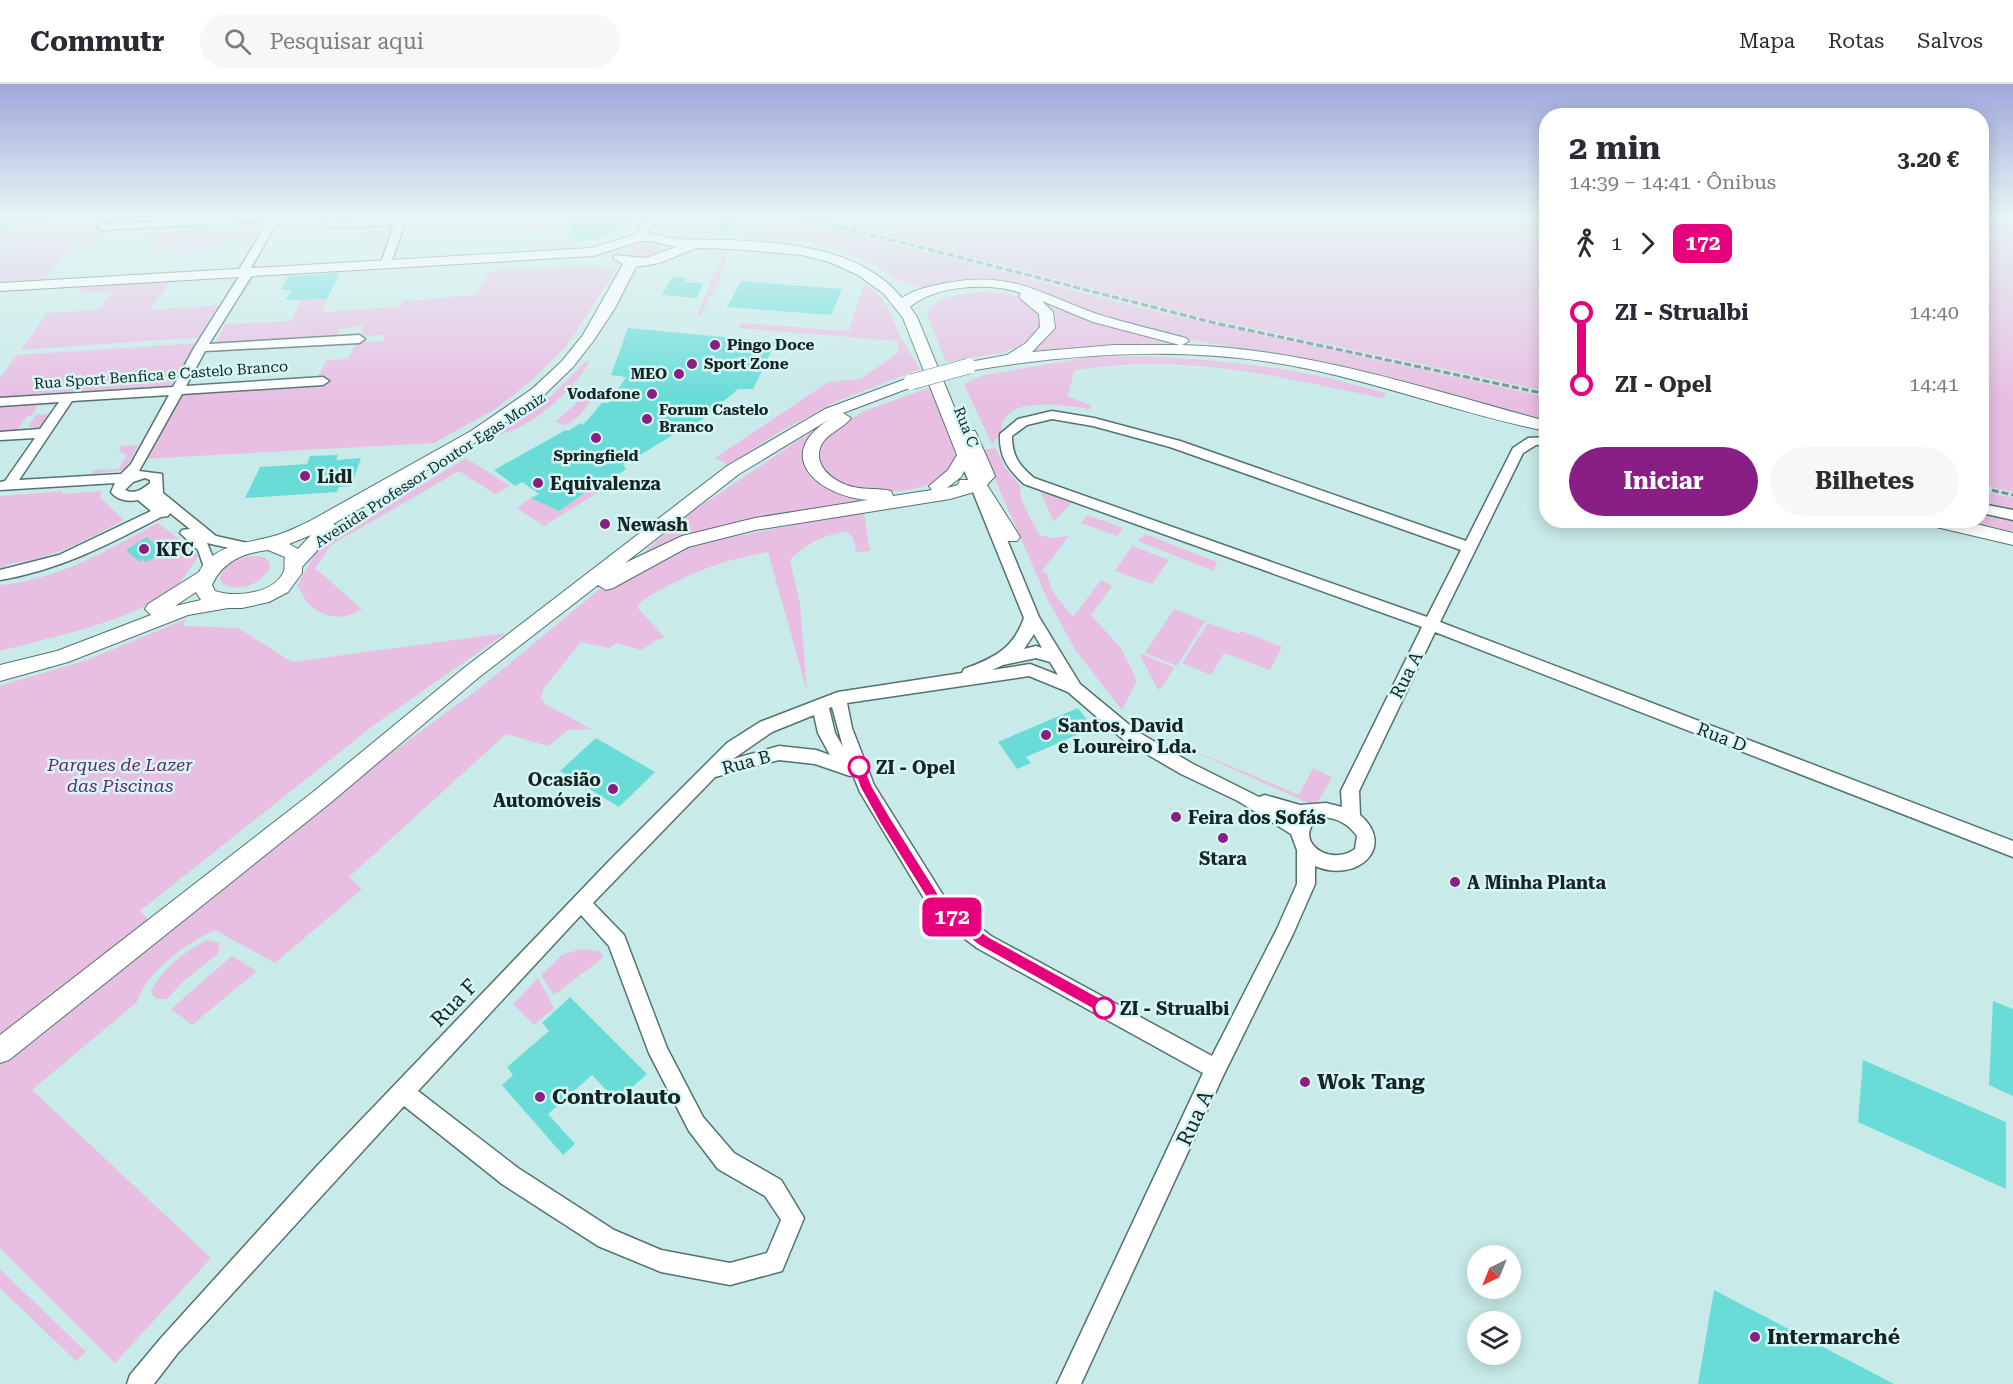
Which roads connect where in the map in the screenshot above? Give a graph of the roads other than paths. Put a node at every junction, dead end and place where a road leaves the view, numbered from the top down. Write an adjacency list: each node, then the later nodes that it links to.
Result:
1 (154, 278): 8 (main road)
2 (244, 278): 13 (street)
3 (623, 278): 42 (main road, Avenida Professor Doutor Egas Moniz)
4 (634, 278): 45 (main road, Avenida Professor Doutor Egas Moniz)
5 (874, 278): 10 (main road, Rua C)
6 (887, 278): 7 (main road, Rua C)
7 (896, 284): 9 (main road); 10 (main road, Rua C)
8 (0, 287)
9 (932, 293): 10 (main road); 11 (main road); 14 (main road); 15 (main road)
10 (906, 302): 11 (main road, Rua C); 28 (main road, Rua C)
11 (920, 313): 30 (main road, Rua C)
12 (359, 339): 13 (street)
13 (200, 348): 19 (street)
14 (1261, 356): 15 (main road); 23 (main road)
15 (988, 363): 16 (main road)
16 (971, 369): 18 (main road); 24 (main road)
17 (323, 381): 19 (street, Rua Sport Benfica e Castelo Branco)
18 (913, 385): 21 (main road); 66 (main road)
19 (177, 390): 20 (street, Rua Sport Benfica e Castelo Branco); 29 (street)
20 (68, 398): 22 (street, Rua Sport Benfica e Castelo Branco); 25 (street)
21 (878, 400): 33 (main road); 48 (main road)
22 (0, 402)
23 (1539, 424)
24 (1539, 424)
25 (44, 433): 26 (street); 31 (street)
26 (0, 436)
27 (1539, 441): 44 (street, Rua A)
28 (965, 455): 30 (street, Rua C); 33 (main road)
29 (127, 477): 31 (street); 32 (street); 34 (street)
30 (982, 481): 33 (main road); 37 (street, Rua C); 40 (main road)
31 (4, 485)
32 (154, 488): 34 (street); 43 (street)
33 (944, 490): 37 (main road); 48 (main road)
34 (140, 495): 36 (street)
35 (1989, 510): 38 (street)
36 (161, 511): 46 (street); 47 (street)
37 (987, 511): 50 (street, Rua C)
38 (2013, 515)
39 (1966, 528): 41 (main road)
40 (1011, 537): 52 (street, Rua C)
41 (2013, 539)
42 (269, 544): 43 (main road, Avenida Professor Doutor Egas Moniz); 45 (main road)
43 (247, 548): 46 (main road, Avenida Professor Doutor Egas Moniz)
44 (1471, 548): 51 (street, Rua A); 51 (street, Rua D)
45 (296, 562): 49 (main road, Avenida Professor Doutor Egas Moniz)
46 (208, 573): 49 (main road); 53 (main road)
47 (0, 575)
48 (577, 602): 66 (main road)
49 (222, 603): 56 (main road)
50 (1032, 618): 52 (street, Rua C); 54 (street)
51 (1431, 625): 64 (street, Rua A); 70 (street, Rua D)
52 (1058, 656): 54 (street); 55 (street); 58 (street, Rua C); 60 (street, Rua C)
53 (0, 661)
54 (995, 663): 57 (street)
55 (1030, 670): 57 (street); 58 (street)
56 (0, 673)
57 (956, 680): 59 (street, Rua F)
58 (1074, 688): 60 (street, Rua C)
59 (829, 701): 61 (street, Rua B); 62 (street, Rua F); 63 (street, Rua B)
60 (1121, 727): 65 (street, Rua C)
61 (850, 769): 62 (street, Rua B); 63 (street, Rua B)
62 (711, 771): 76 (street, Rua F)
63 (866, 787): 78 (street, Rua B)
64 (1350, 791): 67 (street, Rua A); 68 (street, Rua A)
65 (1244, 796): 67 (street, Rua C); 69 (street, Rua C)
66 (321, 798): 77 (main road)
67 (1320, 809): 68 (street); 69 (street)
68 (1351, 817): 74 (street)
69 (1299, 830): 72 (street)
70 (1965, 831): 71 (street, Rua D); 73 (street)
71 (2013, 849)
72 (1306, 850): 74 (street); 75 (street, Rua A)
73 (2013, 861)
74 (1330, 864): 75 (street)
75 (1306, 884): 78 (street, Rua A)
76 (581, 904): 79 (street, Rua F); 79 (street)
77 (0, 1051)
78 (1216, 1069): 81 (street, Rua A)
79 (403, 1092): 80 (street, Rua F)
80 (140, 1384)
81 (1069, 1384)

